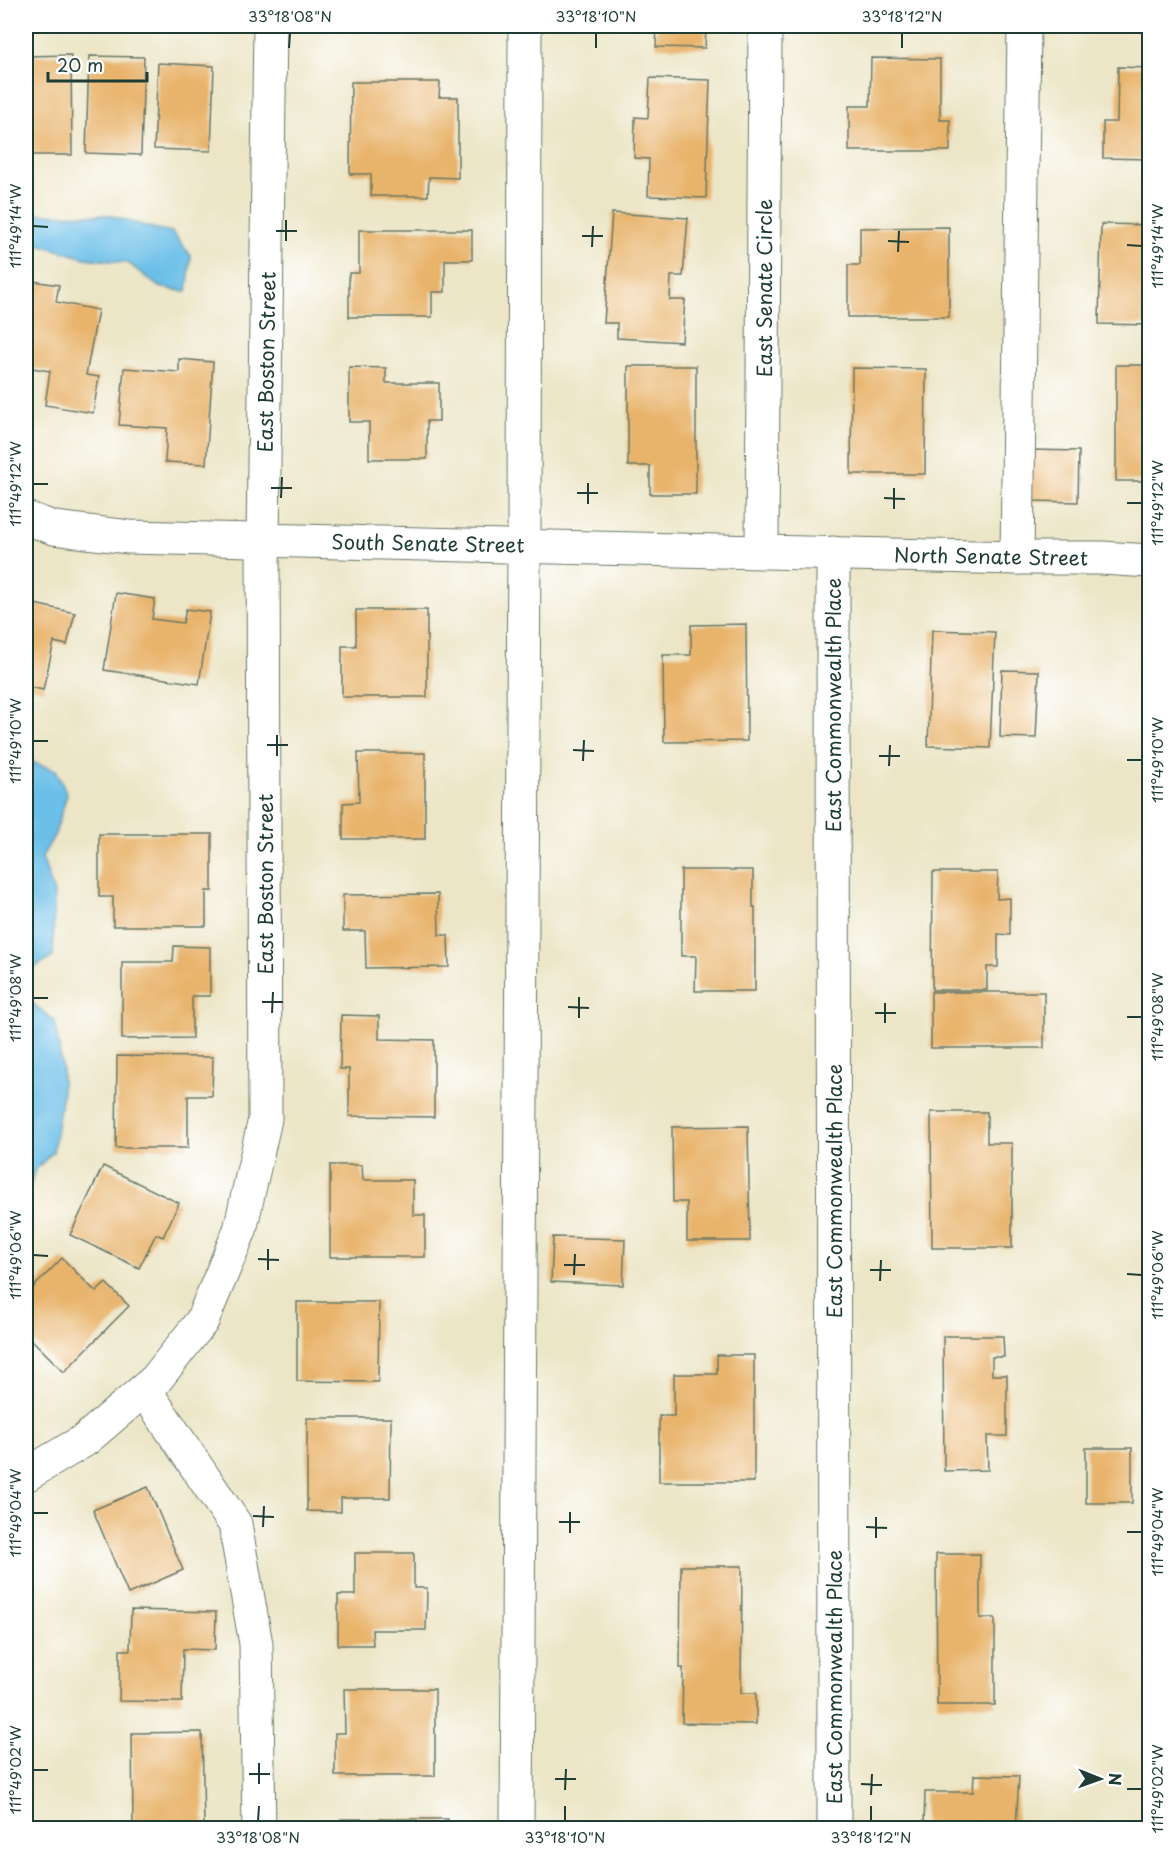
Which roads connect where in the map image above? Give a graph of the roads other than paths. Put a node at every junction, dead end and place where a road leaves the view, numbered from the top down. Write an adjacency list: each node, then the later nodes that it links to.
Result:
1 (270, 26): 6 (street, East Boston Street)
2 (525, 26): 7 (street)
3 (765, 26): 8 (street, East Senate Circle)
4 (1024, 26): 10 (street)
5 (26, 518): 6 (street, South Senate Street)
6 (263, 539): 7 (street, South Senate Street); 12 (street, East Boston Street)
7 (524, 545): 8 (street, South Senate Street); 15 (street)
8 (762, 551): 9 (street, South Senate Street)
9 (833, 553): 10 (street, North Senate Street); 16 (street, East Commonwealth Place)
10 (1017, 558): 11 (street, North Senate Street)
11 (1149, 561)
12 (153, 1382): 13 (street, East Boston Street); 14 (street)
13 (26, 1474)
14 (259, 1828)
15 (517, 1828)
16 (834, 1828)

